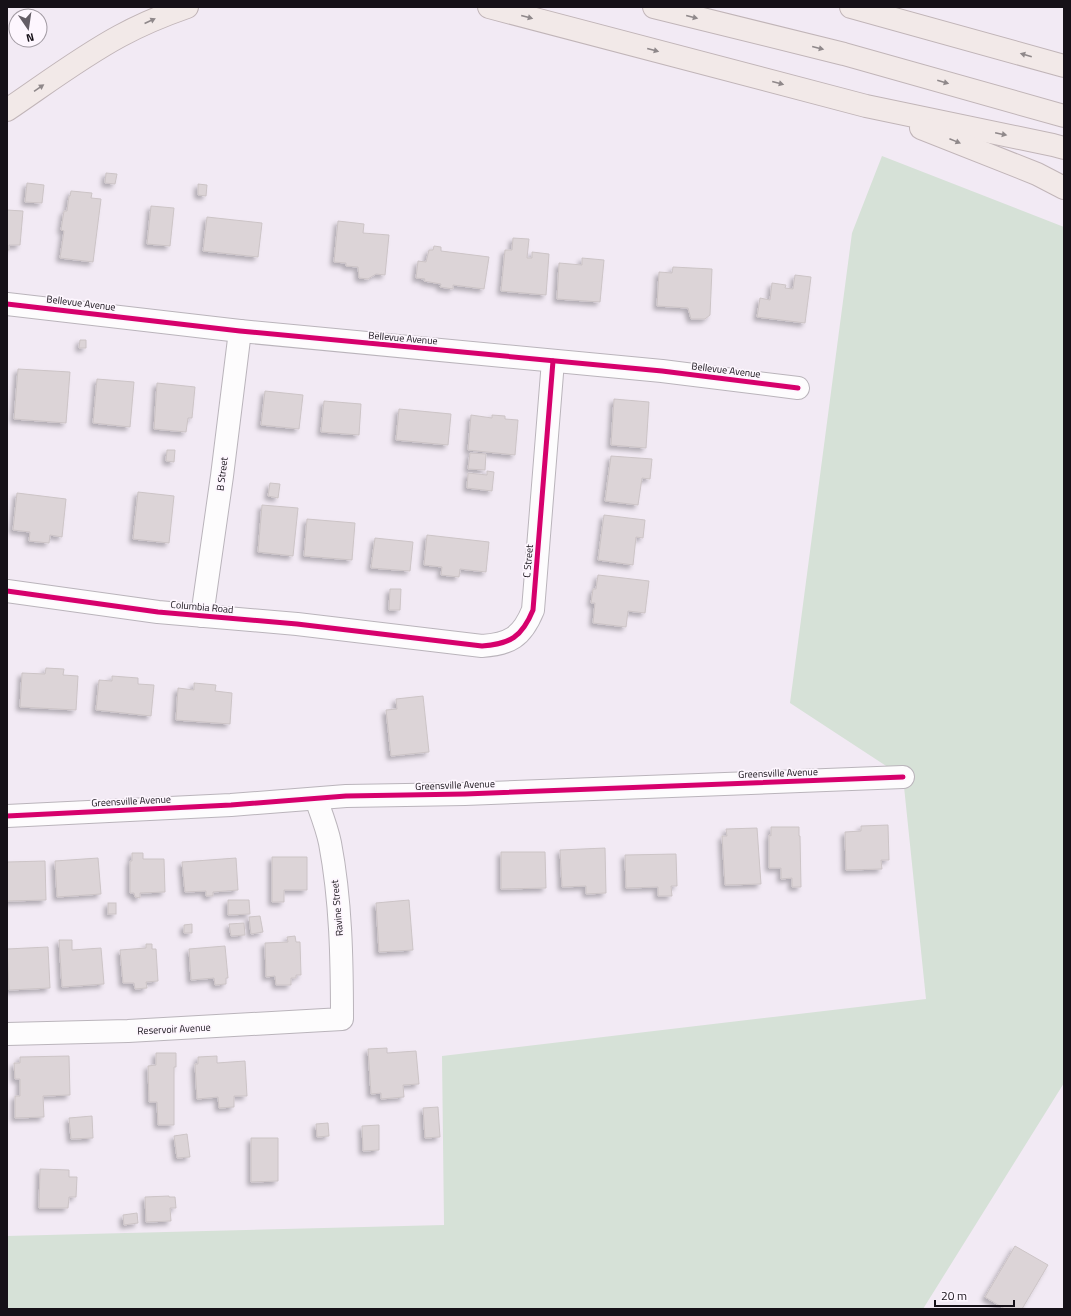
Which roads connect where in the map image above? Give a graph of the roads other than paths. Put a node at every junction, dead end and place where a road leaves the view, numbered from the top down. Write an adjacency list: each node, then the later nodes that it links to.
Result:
1 (187, 7): 9 (highway, one-way to 1)
2 (489, 7): 8 (highway, one-way to 8)
3 (654, 7): 10 (highway, one-way to 10)
4 (851, 7): 6 (highway)
5 (862, 7): 6 (highway)
6 (893, 18): 7 (highway, one-way to 6)
7 (1064, 66)
8 (866, 106): 11 (highway, one-way to 11); 12 (highway, one-way to 12)
9 (7, 110)
10 (1064, 116)
11 (1064, 148)
12 (1064, 188)
13 (7, 304): 14 (street, Bellevue Avenue)
14 (240, 331): 15 (street, Bellevue Avenue); 18 (street, B Street)
15 (553, 361): 16 (street, Bellevue Avenue); 19 (street, C Street)
16 (798, 388)
17 (7, 591): 18 (street, Columbia Road)
18 (202, 616): 19 (street, Columbia Road)
19 (397, 636)
20 (903, 777): 21 (street, Greensville Avenue)
21 (316, 799): 22 (street, Greensville Avenue); 23 (street, Ravine Street)
22 (7, 816)
23 (342, 1020): 24 (street, Reservoir Avenue)
24 (7, 1034)

